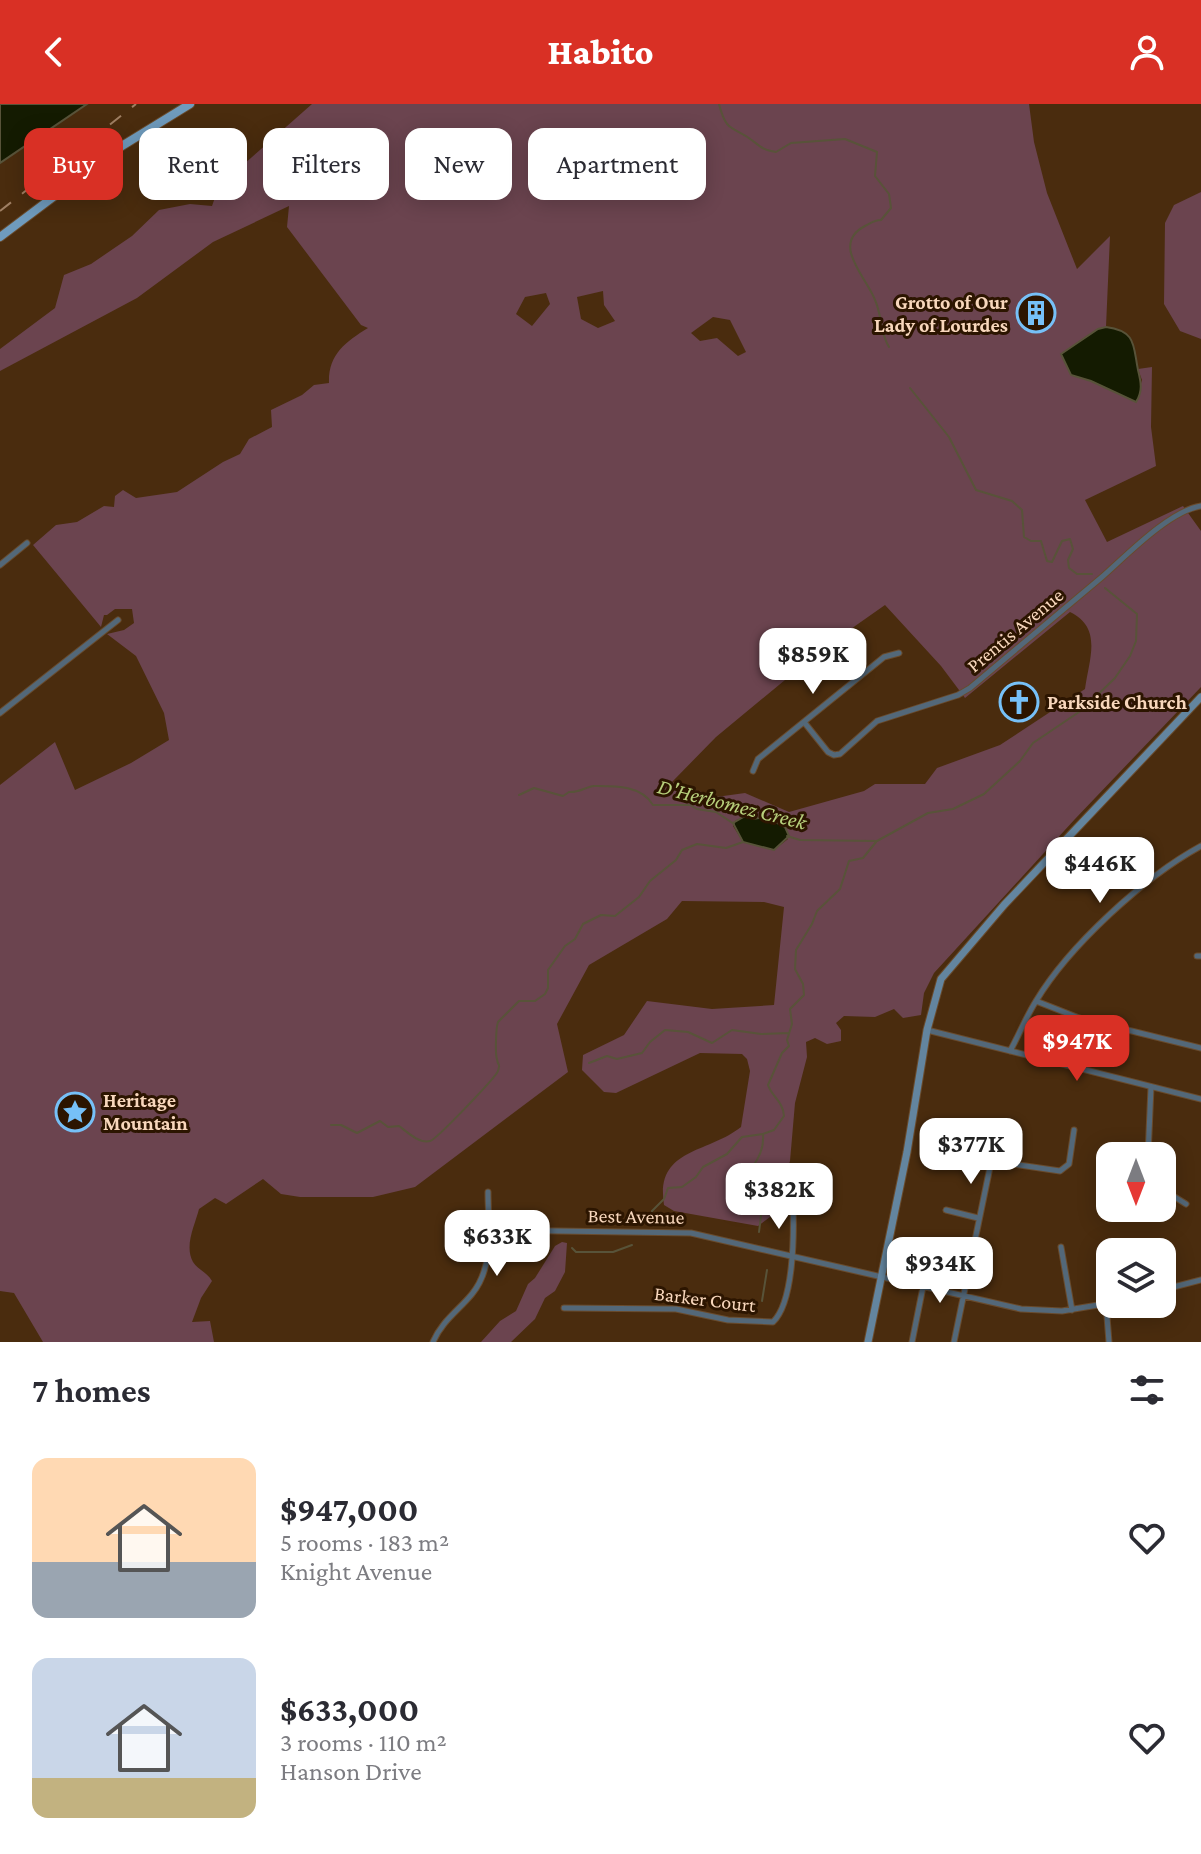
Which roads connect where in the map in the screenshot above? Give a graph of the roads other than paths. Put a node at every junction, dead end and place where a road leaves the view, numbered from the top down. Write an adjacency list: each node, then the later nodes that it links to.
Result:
1 (190, 104): 2 (main road)
2 (0, 237)
3 (1201, 506): 10 (street, Prentis Avenue)
4 (27, 543): 5 (street)
5 (0, 565)
6 (118, 620): 9 (street)
7 (899, 653): 10 (street)
8 (1201, 697): 14 (main road)
9 (0, 713)
10 (804, 722): 11 (street)
11 (753, 771)
12 (1201, 848): 13 (street)
13 (1036, 1001): 15 (street); 16 (street)
14 (927, 1030): 16 (street); 32 (main road)
15 (1201, 1048)
16 (1010, 1051): 17 (street)
17 (1151, 1087): 18 (street); 21 (street)
18 (1201, 1099)
19 (964, 1123): 22 (street)
20 (1074, 1130): 22 (street)
21 (1149, 1142)
22 (992, 1161): 28 (street)
23 (488, 1192): 29 (street)
24 (1176, 1198): 25 (street)
25 (1186, 1204)
26 (793, 1206): 31 (street)
27 (946, 1210): 28 (street)
28 (978, 1218): 36 (street)
29 (488, 1230): 31 (street, Best Avenue); 41 (street)
30 (1061, 1247): 39 (street)
31 (794, 1256): 32 (street, Best Avenue); 38 (street, Barker Court)
32 (883, 1276): 35 (street, Best Avenue); 42 (main road)
33 (1201, 1280): 34 (street)
34 (1176, 1286)
35 (923, 1287): 36 (street, Best Avenue); 43 (street)
36 (964, 1296): 39 (street, Best Avenue); 44 (street)
37 (1096, 1306): 39 (street, Best Avenue)
38 (564, 1308)
39 (1072, 1310)
40 (1108, 1318): 45 (street)
41 (433, 1342)
42 (868, 1342)
43 (912, 1342)
44 (954, 1342)
45 (1109, 1342)

